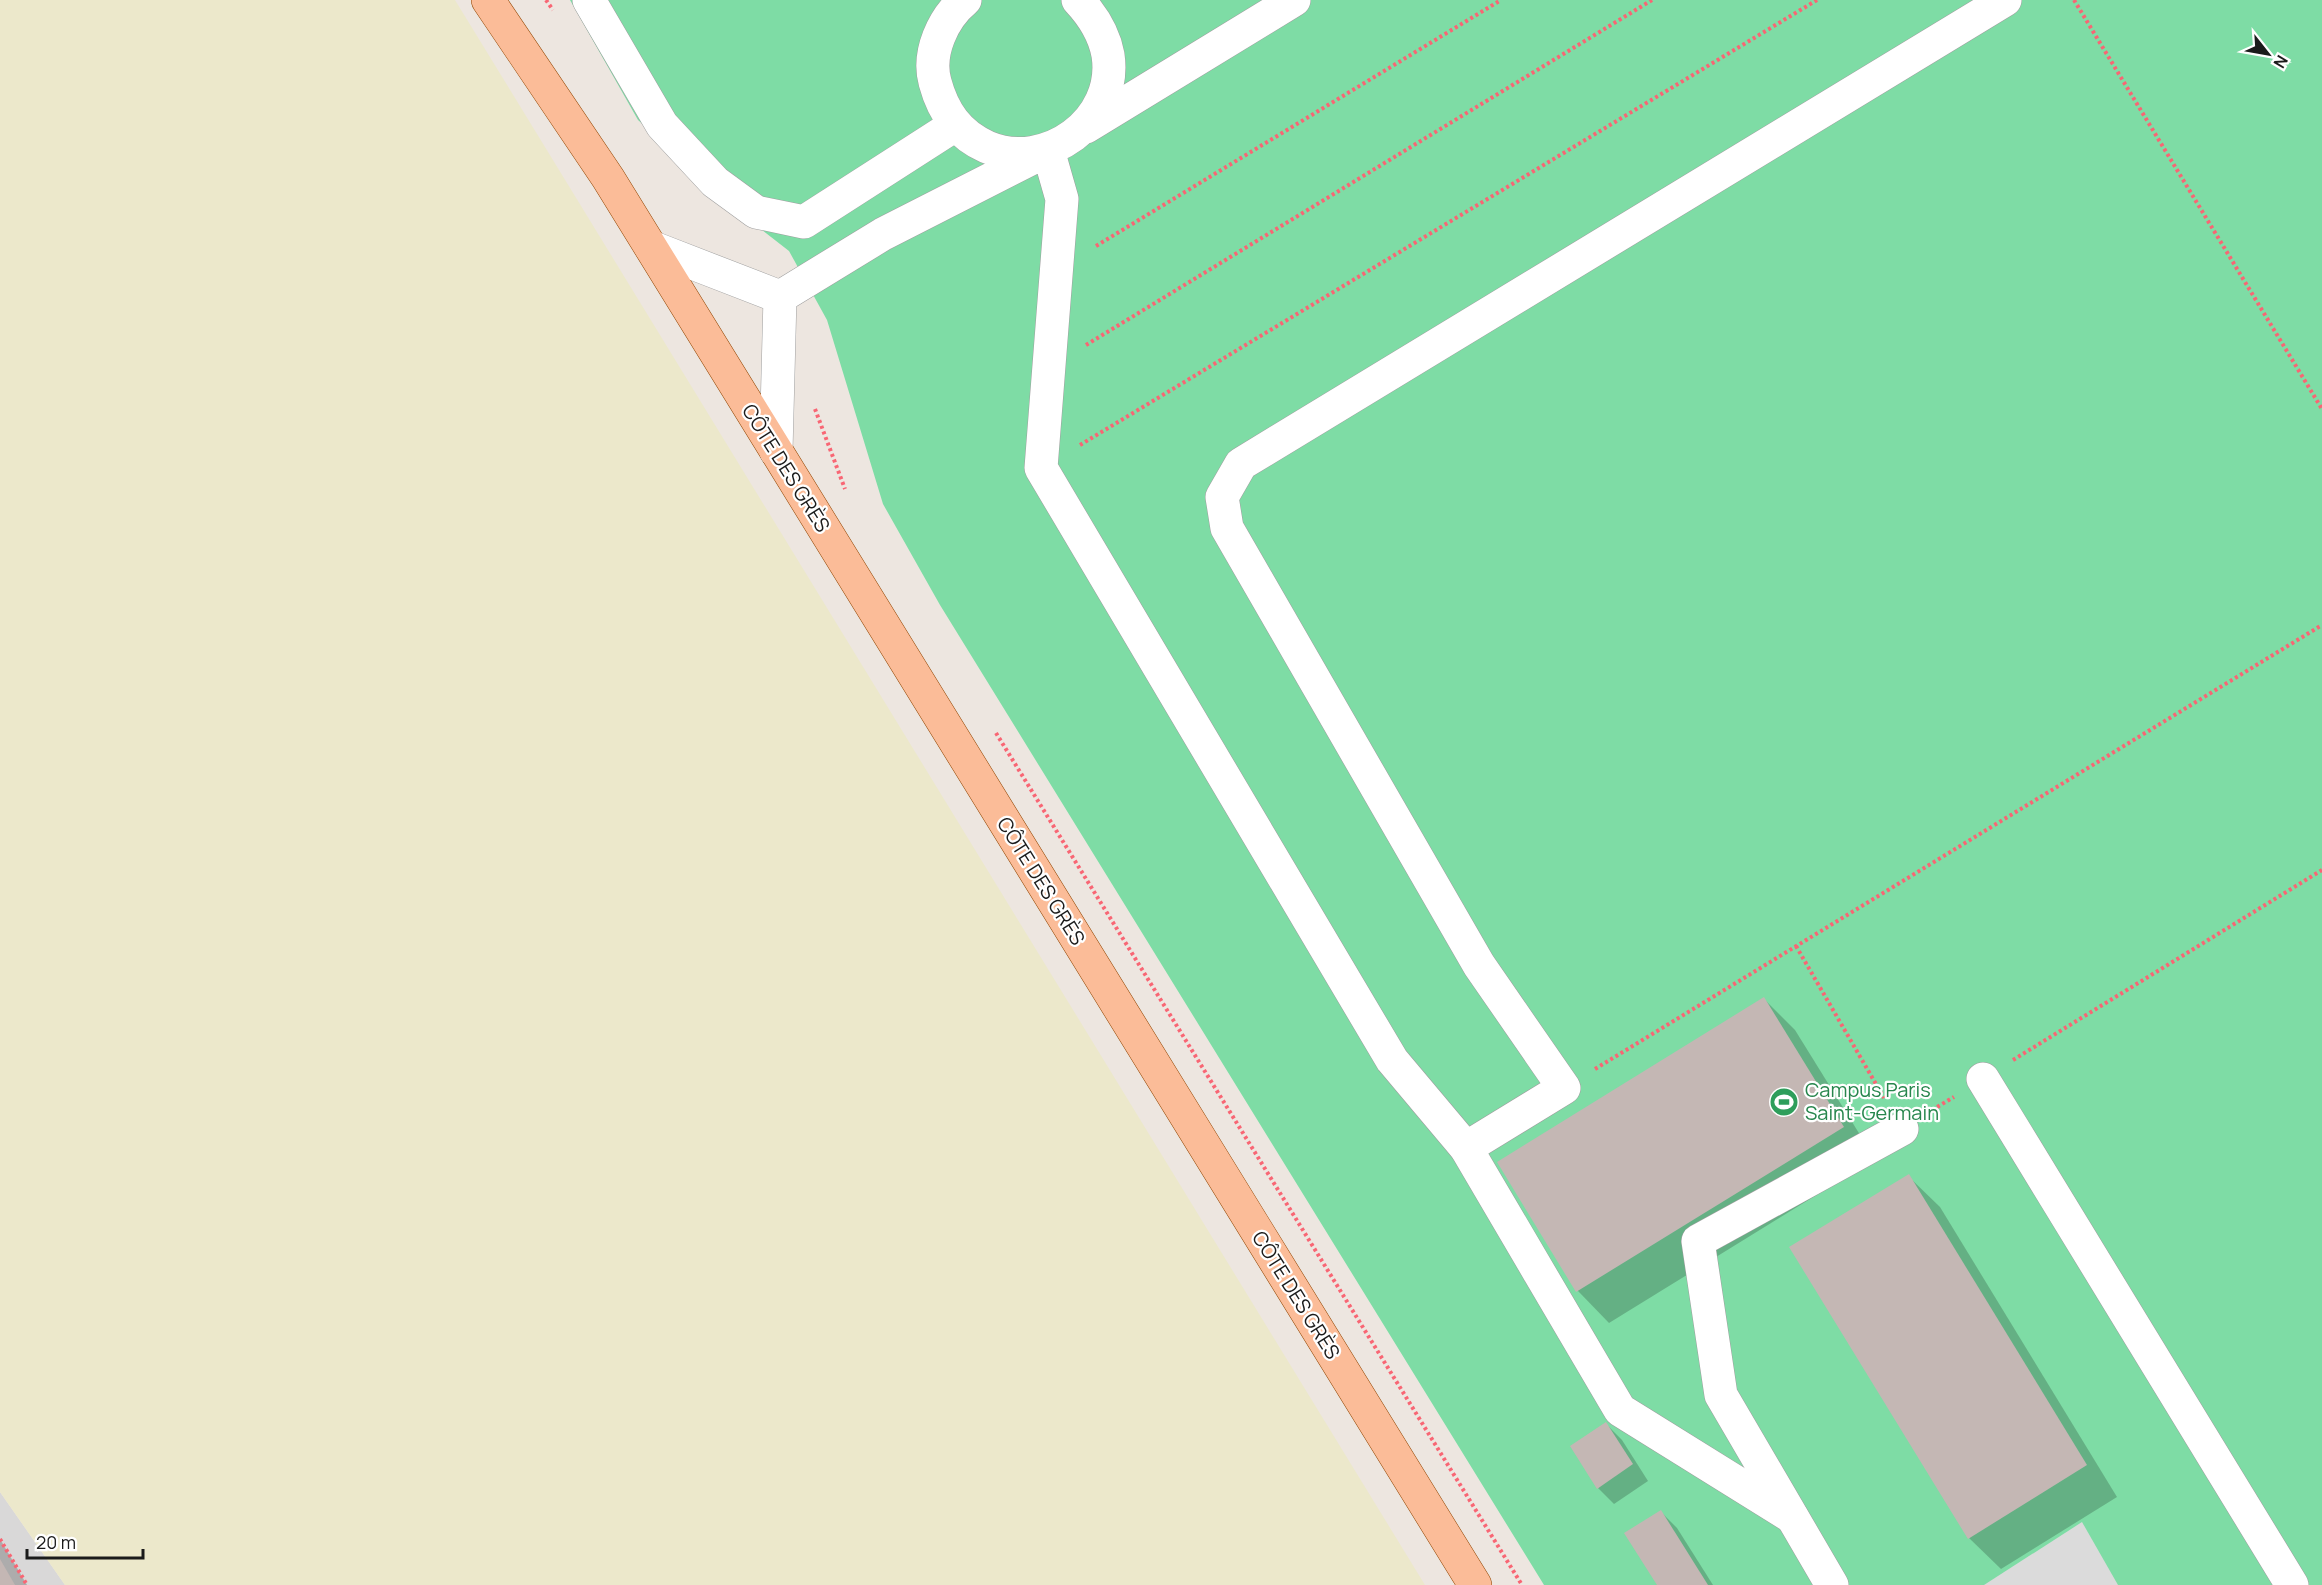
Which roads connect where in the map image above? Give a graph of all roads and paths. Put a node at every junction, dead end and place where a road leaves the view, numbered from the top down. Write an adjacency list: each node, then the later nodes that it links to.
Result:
1 (488, 0): 15 (main road, CÔTE DES GRÈS)
2 (511, 0): 15 (main road, CÔTE DES GRÈS)
3 (589, 0): 12 (lane)
4 (965, 0): 12 (lane)
5 (1078, 0): 13 (lane)
6 (1294, 0): 13 (lane)
7 (1501, 0): 17 (path)
8 (1652, 0): 19 (path)
9 (1817, 0): 23 (path)
10 (2005, 0): 30 (lane)
11 (2074, 0): 21 (path)
12 (955, 125): 14 (lane)
13 (1084, 128): 14 (lane)
14 (1048, 150): 17 (lane); 18 (lane)
15 (608, 178): 16 (main road, CÔTE DES GRÈS)
16 (651, 247): 18 (lane); 22 (main road, CÔTE DES GRÈS)
17 (1056, 270): 19 (lane)
18 (780, 297): 22 (lane)
19 (1049, 367): 23 (lane)
20 (813, 405): 24 (path)
21 (2322, 409)
22 (776, 451): 36 (main road, CÔTE DES GRÈS)
23 (1041, 468): 32 (lane)
24 (847, 493)
25 (2322, 625): 28 (path)
26 (990, 724): 37 (path)
27 (2322, 870): 29 (path)
28 (1796, 946): 30 (path); 31 (path)
29 (1983, 1079): 31 (path); 39 (lane)
30 (1564, 1088): 32 (lane)
31 (1895, 1116): 33 (lane)
32 (1466, 1148): 33 (lane)
33 (1792, 1517): 38 (lane)
34 (0, 1539): 35 (path)
35 (27, 1585)
36 (1475, 1585)
37 (1522, 1585)
38 (1832, 1585)
39 (2292, 1585)

